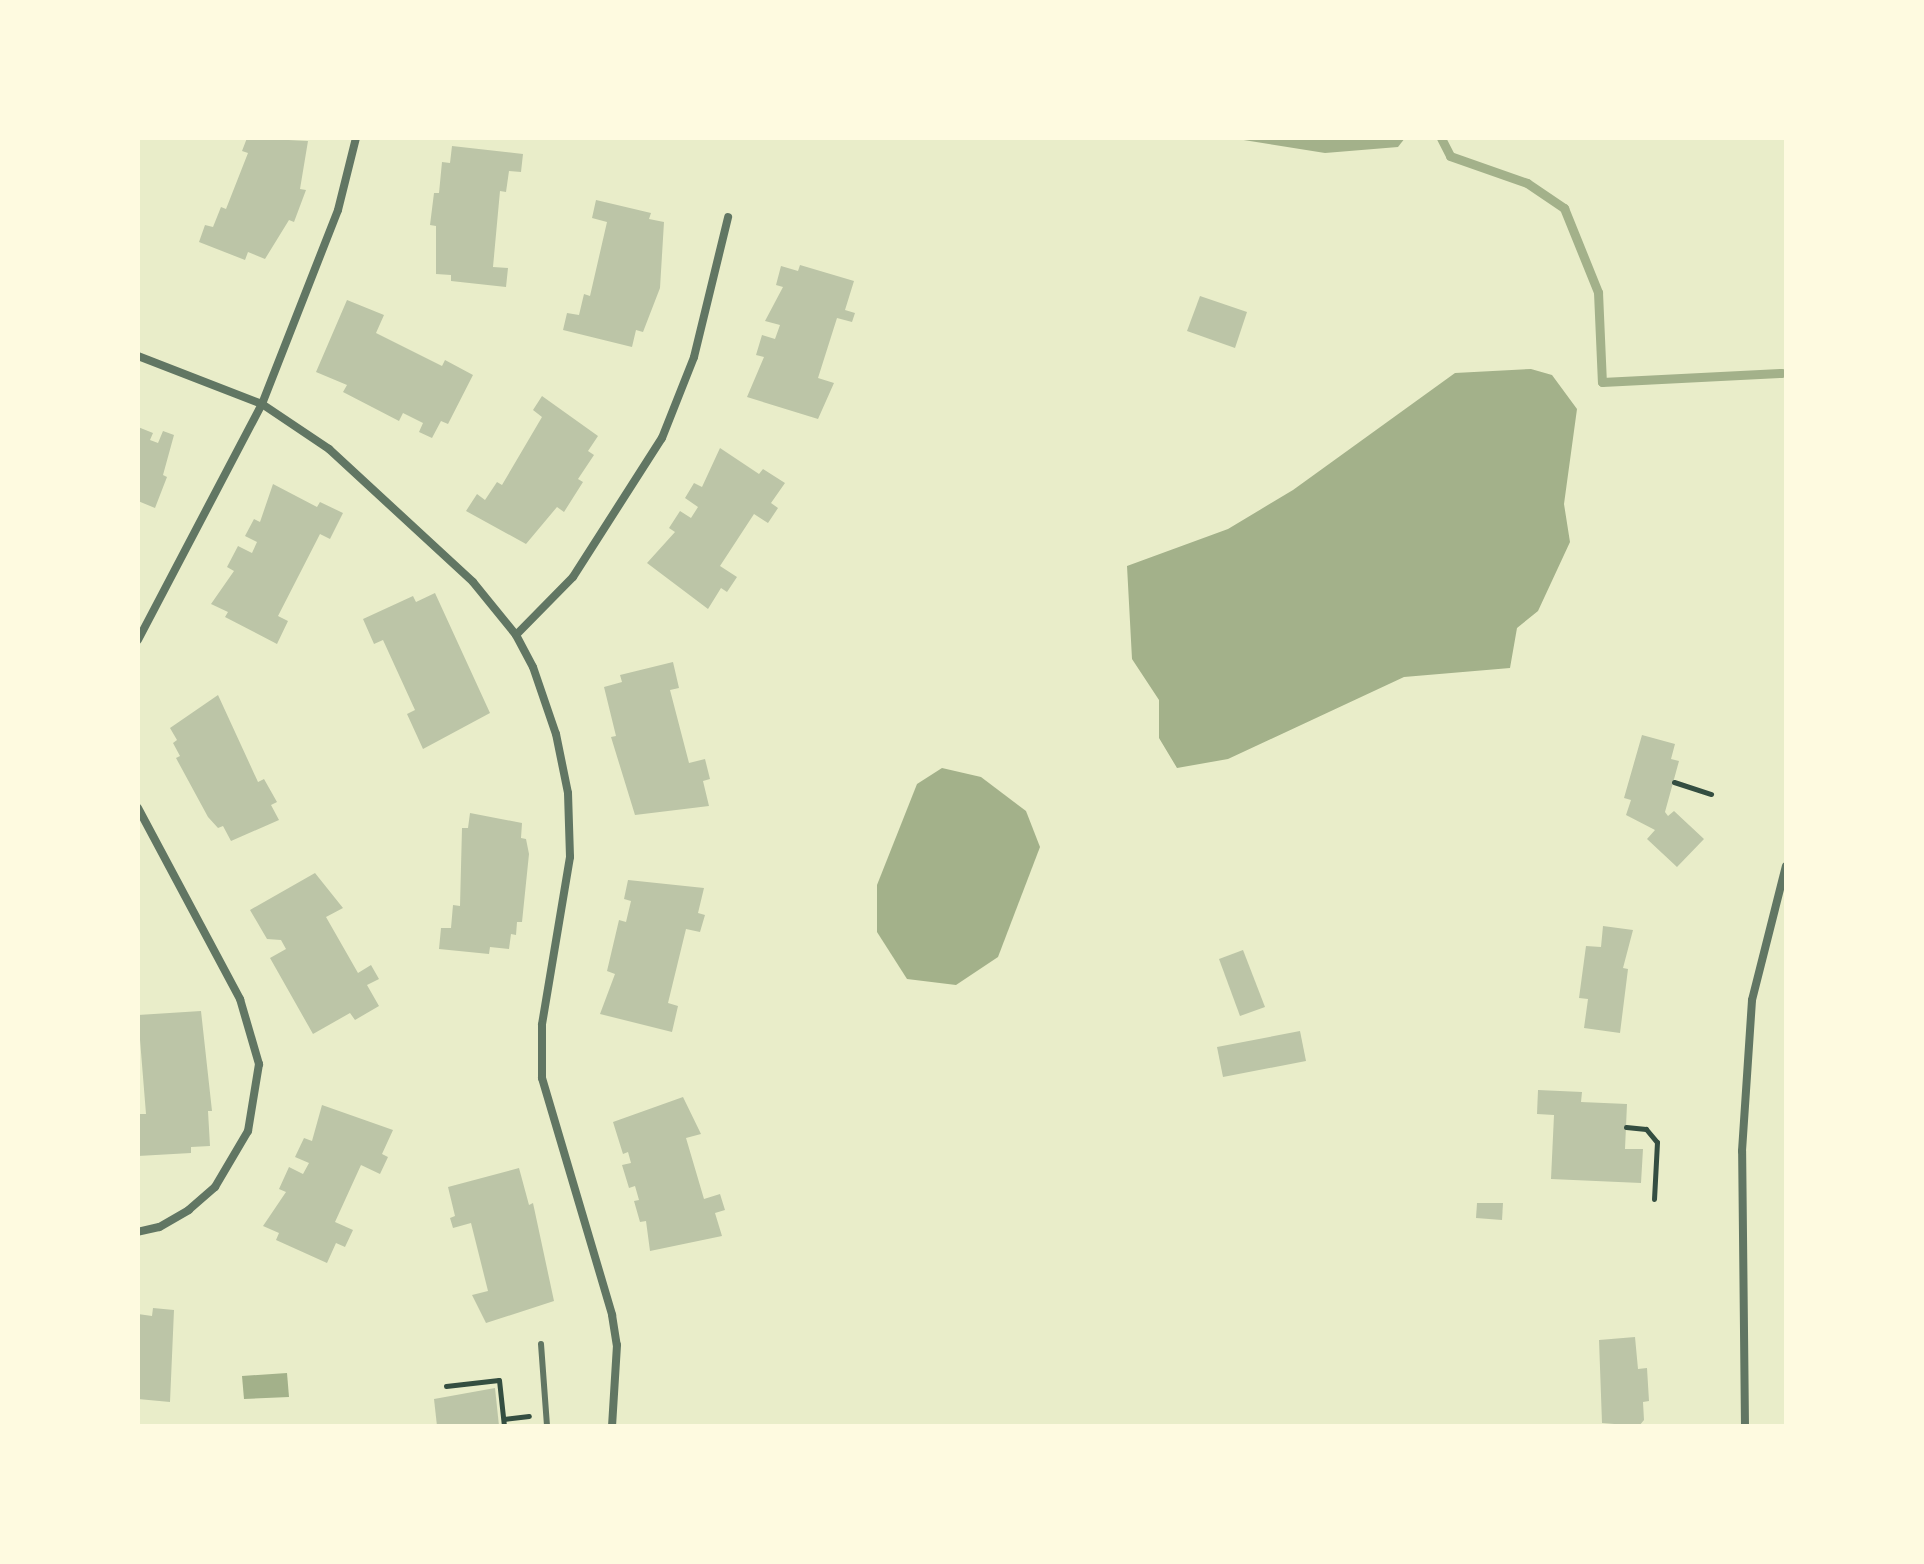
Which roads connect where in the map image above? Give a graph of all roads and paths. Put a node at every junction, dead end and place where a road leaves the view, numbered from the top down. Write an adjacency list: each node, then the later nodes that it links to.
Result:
1 (356, 138): 4 (street)
2 (728, 217): 5 (street)
3 (138, 356): 4 (street)
4 (262, 404): 5 (street); 6 (street)
5 (516, 635): 19 (street)
6 (138, 640)
7 (1674, 782): 8 (path)
8 (1711, 794)
9 (138, 808): 13 (street)
10 (1786, 866): 20 (street)
11 (1626, 1127): 12 (path)
12 (1654, 1199)
13 (138, 1232)
14 (541, 1344): 18 (lane)
15 (446, 1386): 17 (path)
16 (513, 1418): 17 (path)
17 (504, 1422)
18 (547, 1426)
19 (612, 1426)
20 (1745, 1426)

